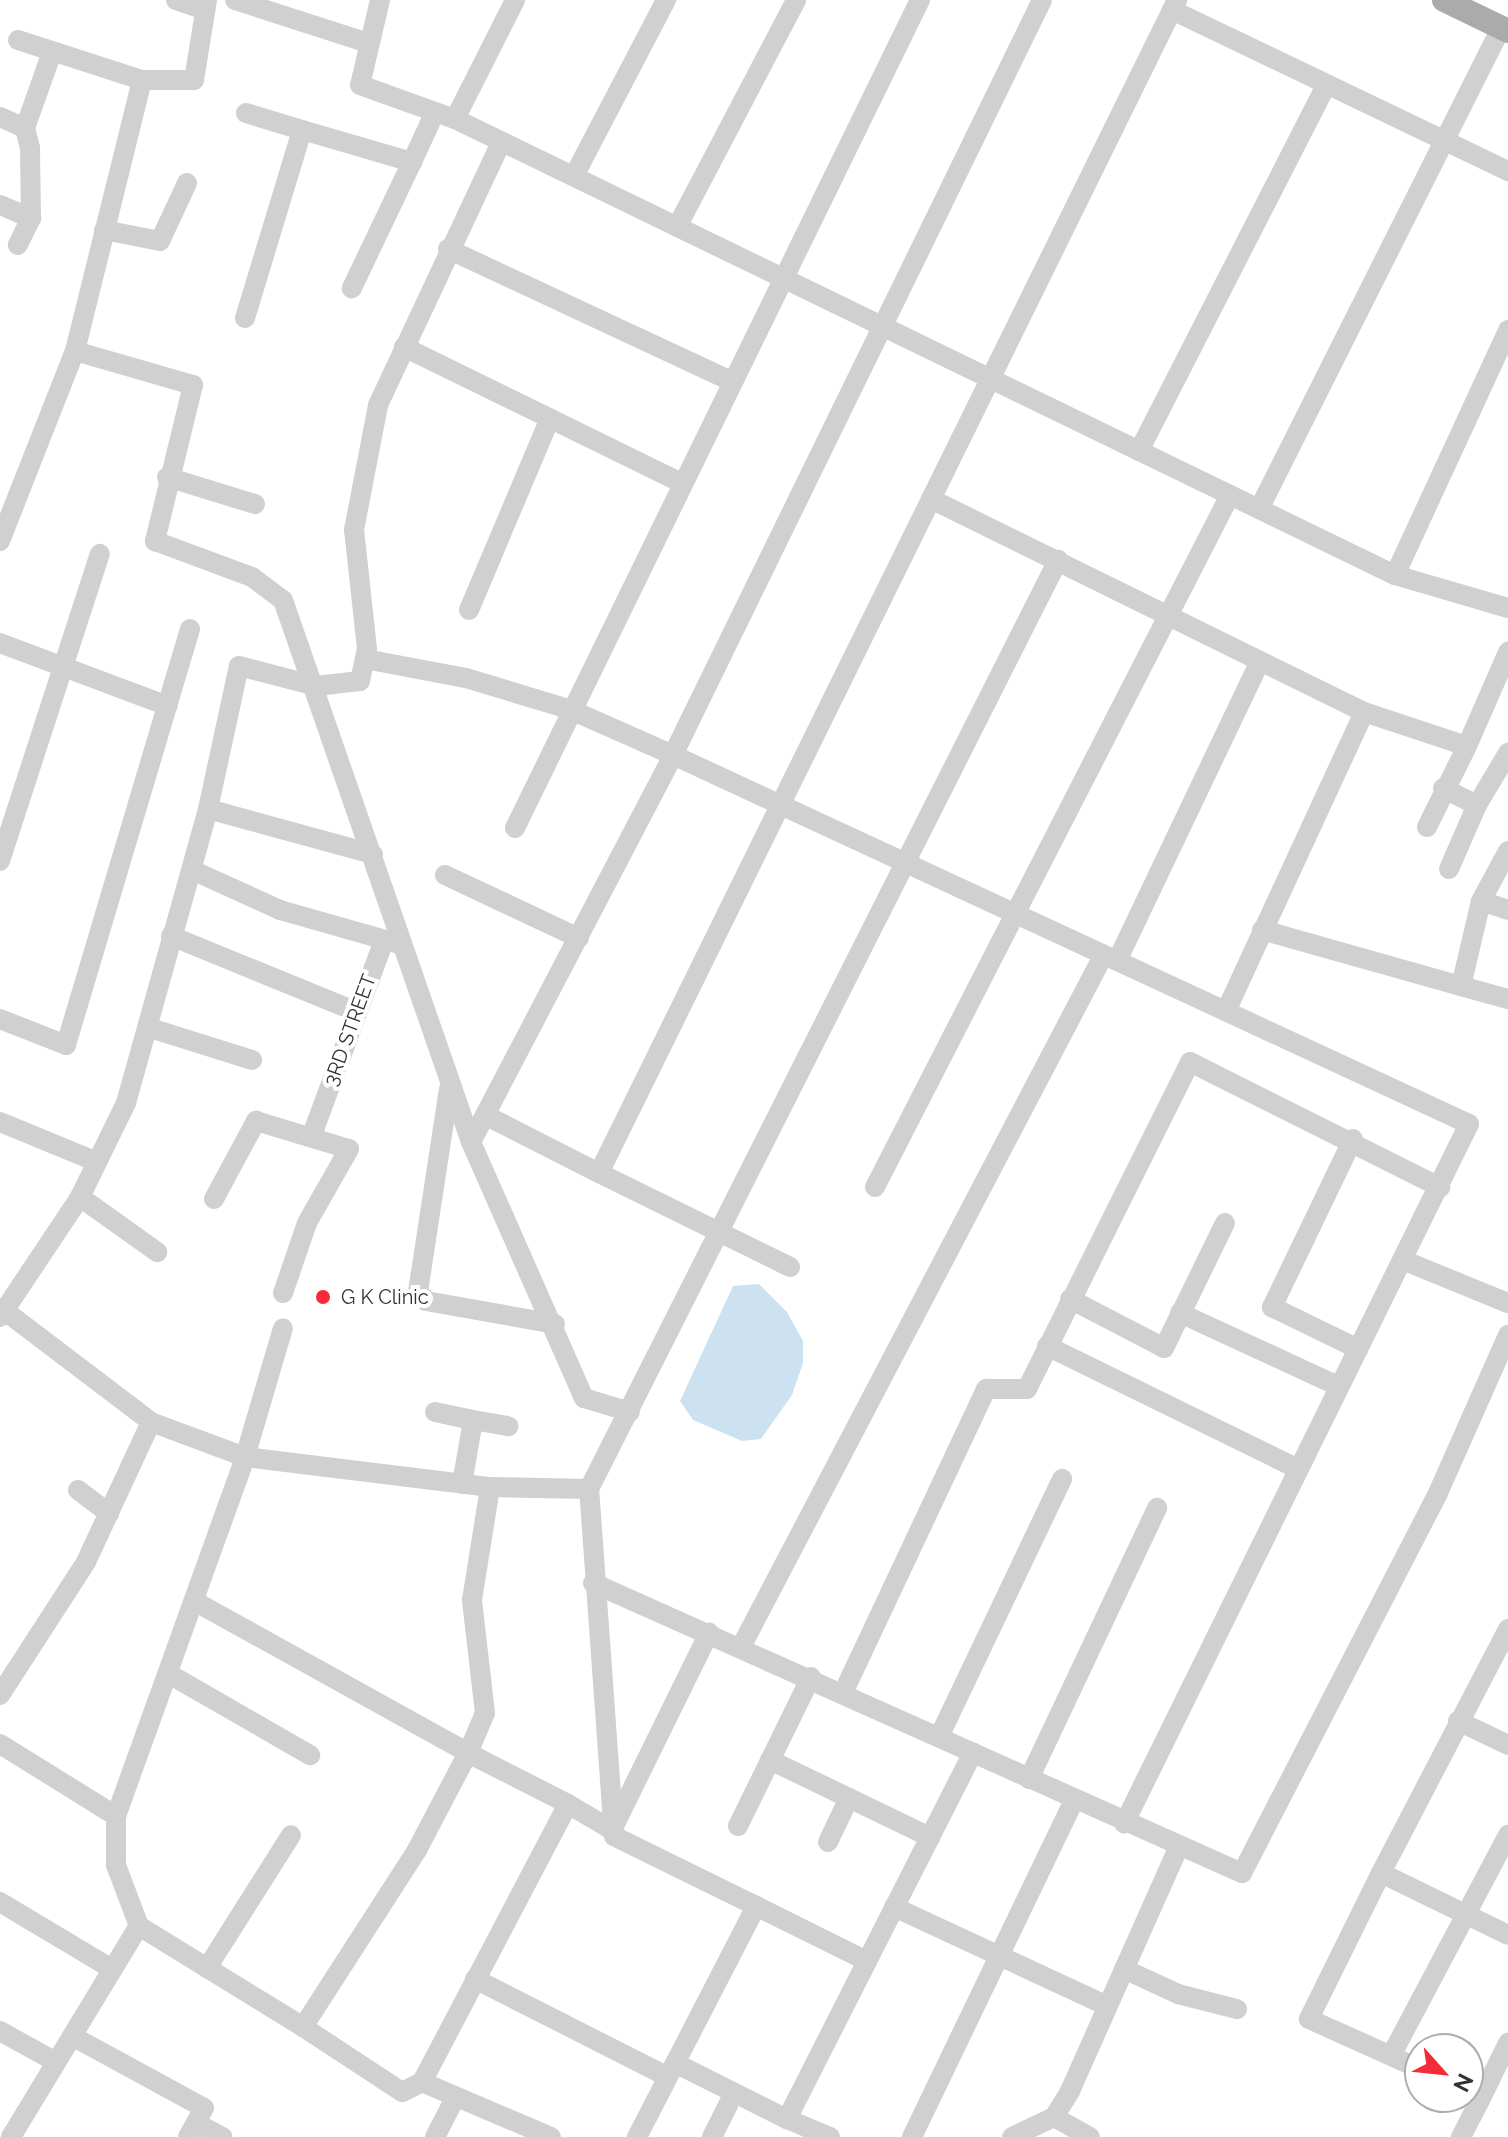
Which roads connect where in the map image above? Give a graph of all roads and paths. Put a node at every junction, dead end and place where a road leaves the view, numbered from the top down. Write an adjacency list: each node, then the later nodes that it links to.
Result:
1 (176, 0): 10 (street)
2 (235, 0): 15 (street)
3 (380, 0): 15 (street)
4 (515, 0): 21 (street)
5 (666, 0): 28 (street)
6 (796, 0): 32 (street)
7 (920, 0): 36 (street)
8 (1042, 0): 39 (street)
9 (1444, 0): 12 (main road)
10 (206, 5): 17 (street)
11 (1174, 5): 18 (street); 43 (street)
12 (1479, 8): 13 (main road)
13 (1504, 29): 24 (street)
14 (18, 40): 16 (street)
15 (368, 43): 19 (street)
16 (52, 52): 17 (street); 22 (street)
17 (142, 80): 33 (street)
18 (1325, 87): 24 (street); 46 (street)
19 (435, 112): 21 (street); 26 (street)
20 (246, 113): 23 (street)
21 (455, 119): 25 (street)
22 (12, 123): 31 (street)
23 (302, 130): 26 (street); 38 (street)
24 (1445, 140): 27 (street); 52 (street)
25 (500, 144): 28 (street); 35 (street)
26 (412, 162): 37 (street)
27 (1508, 171)
28 (574, 176): 32 (street)
29 (187, 183): 33 (street)
30 (0, 205): 31 (street)
31 (31, 218): 34 (street)
32 (677, 227): 36 (street)
33 (104, 230): 42 (street)
34 (18, 245)
35 (448, 249): 41 (street); 44 (street)
36 (784, 278): 39 (street); 44 (street)
37 (352, 288)
38 (245, 318)
39 (882, 325): 43 (street); 72 (street)
40 (1508, 330): 56 (street)
41 (404, 347): 45 (street); 63 (street)
42 (75, 351): 47 (street); 53 (street)
43 (990, 379): 46 (street); 50 (street)
44 (731, 381): 48 (street)
45 (550, 418): 48 (street); 58 (street)
46 (1139, 451): 49 (street)
47 (167, 477): 51 (street); 66 (street)
48 (679, 482): 68 (street)
49 (1230, 495): 52 (street); 59 (street)
50 (931, 499): 55 (street); 74 (street)
51 (255, 504)
52 (1259, 509): 56 (street)
53 (0, 541)
54 (100, 554): 65 (street)
55 (1058, 560): 59 (street); 82 (street)
56 (1395, 575): 57 (street)
57 (1508, 608)
58 (469, 610)
59 (1166, 615): 64 (street); 88 (street)
60 (190, 629): 67 (street)
61 (0, 643): 65 (street)
62 (1508, 652): 70 (street)
63 (365, 659): 66 (street); 68 (street)
64 (1260, 661): 69 (street); 93 (street)
65 (63, 671): 67 (street); 81 (street)
66 (316, 686): 76 (street); 80 (street)
67 (168, 706): 98 (street)
68 (569, 709): 72 (street); 78 (street)
69 (1364, 712): 70 (street); 89 (street)
70 (1467, 746): 73 (street)
71 (1508, 753): 75 (street)
72 (673, 755): 74 (street); 91 (street)
73 (1443, 788): 75 (street); 77 (street)
74 (777, 801): 82 (street); 108 (street)
75 (1477, 805): 83 (street)
76 (208, 809): 80 (street); 84 (street)
77 (1427, 827)
78 (515, 828)
79 (1508, 851): 86 (street)
80 (373, 854): 92 (street)
81 (0, 861)
82 (901, 864): 88 (street); 114 (street)
83 (1449, 869)
84 (192, 870): 90 (street); 92 (street)
85 (445, 875): 91 (street)
86 (1481, 901): 87 (street); 94 (street)
87 (1508, 910)
88 (1015, 916): 93 (street); 109 (street)
89 (1262, 930): 94 (street); 96 (street)
90 (171, 936): 97 (street); 99 (street)
91 (579, 938): 102 (street)
92 (392, 942): 97 (street, 3RD STREET); 101 (street)
93 (1110, 958): 96 (street); 147 (street)
94 (1461, 986): 95 (street)
95 (1508, 999)
96 (1226, 1011): 110 (street)
97 (357, 1012): 104 (street, 3RD STREET)
98 (0, 1019)
99 (150, 1028): 100 (street); 107 (street)
100 (252, 1060)
101 (449, 1089): 106 (street); 123 (street)
102 (485, 1115): 106 (street); 108 (street)
103 (0, 1122): 107 (street)
104 (312, 1135): 112 (street); 118 (street)
105 (1353, 1139): 110 (street); 119 (street); 127 (street)
106 (471, 1142): 123 (street)
107 (97, 1162): 111 (street)
108 (599, 1173): 114 (street)
109 (875, 1187)
110 (1440, 1187): 116 (street)
111 (80, 1197): 115 (street); 122 (street)
112 (214, 1199)
113 (1225, 1223): 121 (street)
114 (722, 1235): 117 (street); 130 (street)
115 (157, 1252)
116 (1405, 1261): 120 (street); 127 (street)
117 (790, 1267)
118 (283, 1293)
119 (1070, 1299): 121 (street); 126 (street)
120 (1508, 1303)
121 (1180, 1313): 128 (street)
122 (3, 1314): 132 (street)
123 (555, 1324): 130 (street)
124 (283, 1328): 134 (street)
125 (1508, 1335): 172 (street)
126 (1047, 1346): 135 (street); 150 (street)
127 (1358, 1349): 128 (street)
128 (1338, 1386): 135 (street)
129 (435, 1412): 131 (street)
130 (630, 1412): 139 (street)
131 (473, 1420): 133 (street); 137 (street)
132 (151, 1422): 134 (street); 142 (street)
133 (508, 1426)
134 (245, 1457): 137 (street); 144 (street)
135 (1298, 1469): 165 (street)
136 (1062, 1479): 153 (street)
137 (462, 1484): 138 (street)
138 (490, 1487): 139 (street); 156 (street)
139 (589, 1489): 143 (street)
140 (78, 1490): 142 (street)
141 (1157, 1508): 160 (street)
142 (109, 1513): 151 (street)
143 (593, 1583): 146 (street); 167 (street)
144 (196, 1602): 148 (street); 156 (street)
145 (1508, 1629): 152 (street)
146 (709, 1633): 147 (street); 167 (street)
147 (741, 1647): 149 (street)
148 (169, 1674): 158 (street); 164 (street)
149 (811, 1677): 150 (street); 159 (street)
150 (844, 1691): 153 (street)
151 (0, 1695)
152 (1458, 1721): 155 (street); 173 (street)
153 (939, 1737): 157 (street)
154 (0, 1744): 164 (street)
155 (1508, 1745)
156 (468, 1753): 163 (street); 188 (street)
157 (973, 1753): 160 (street); 170 (street)
158 (310, 1755)
159 (770, 1760): 161 (street); 166 (street)
160 (1029, 1779): 162 (street)
161 (849, 1798): 170 (street); 171 (street)
162 (1074, 1801): 165 (street); 180 (street)
163 (568, 1804): 167 (street); 185 (street)
164 (116, 1816): 178 (street)
165 (1124, 1824): 172 (street)
166 (738, 1826)
167 (612, 1830): 175 (street)
168 (291, 1835): 182 (street)
169 (1508, 1835): 177 (street)
170 (930, 1837): 176 (street)
171 (828, 1842)
172 (1179, 1846): 184 (street)
173 (1381, 1873): 177 (street); 192 (street)
174 (0, 1902): 183 (street)
175 (756, 1906): 181 (street); 195 (street)
176 (894, 1907): 180 (street); 181 (street)
177 (1467, 1916): 179 (street); 192 (street)
178 (139, 1926): 182 (street); 183 (street)
179 (1508, 1935)
180 (996, 1958): 186 (street); 212 (street)
181 (867, 1961): 202 (street)
182 (207, 1968): 188 (street)
183 (112, 1969): 190 (street)
184 (1124, 1969): 186 (street); 187 (street)
185 (475, 1979): 195 (street); 196 (street)
186 (1107, 2006): 201 (street)
187 (1237, 2009)
188 (303, 2027): 196 (street)
189 (0, 2031): 194 (street)
190 (72, 2036): 194 (street); 203 (street)
191 (1507, 2047): 197 (street)
192 (1392, 2054): 193 (street)
193 (1404, 2060)
194 (56, 2062): 205 (street)
195 (671, 2070): 198 (street); 209 (street)
196 (422, 2082): 199 (street)
197 (1484, 2082)
198 (734, 2093): 202 (street); 210 (street)
199 (455, 2098): 204 (street); 207 (street)
200 (1469, 2113): 215 (street)
201 (1054, 2117): 213 (street); 214 (street)
202 (787, 2119): 211 (street)
203 (192, 2130): 206 (street)
204 (522, 2131): 208 (street)
205 (11, 2137)
206 (222, 2137)
207 (435, 2137)
208 (551, 2137)
209 (637, 2137)
210 (712, 2137)
211 (830, 2137)
212 (912, 2137)
213 (1012, 2137)
214 (1090, 2137)
215 (1461, 2137)

